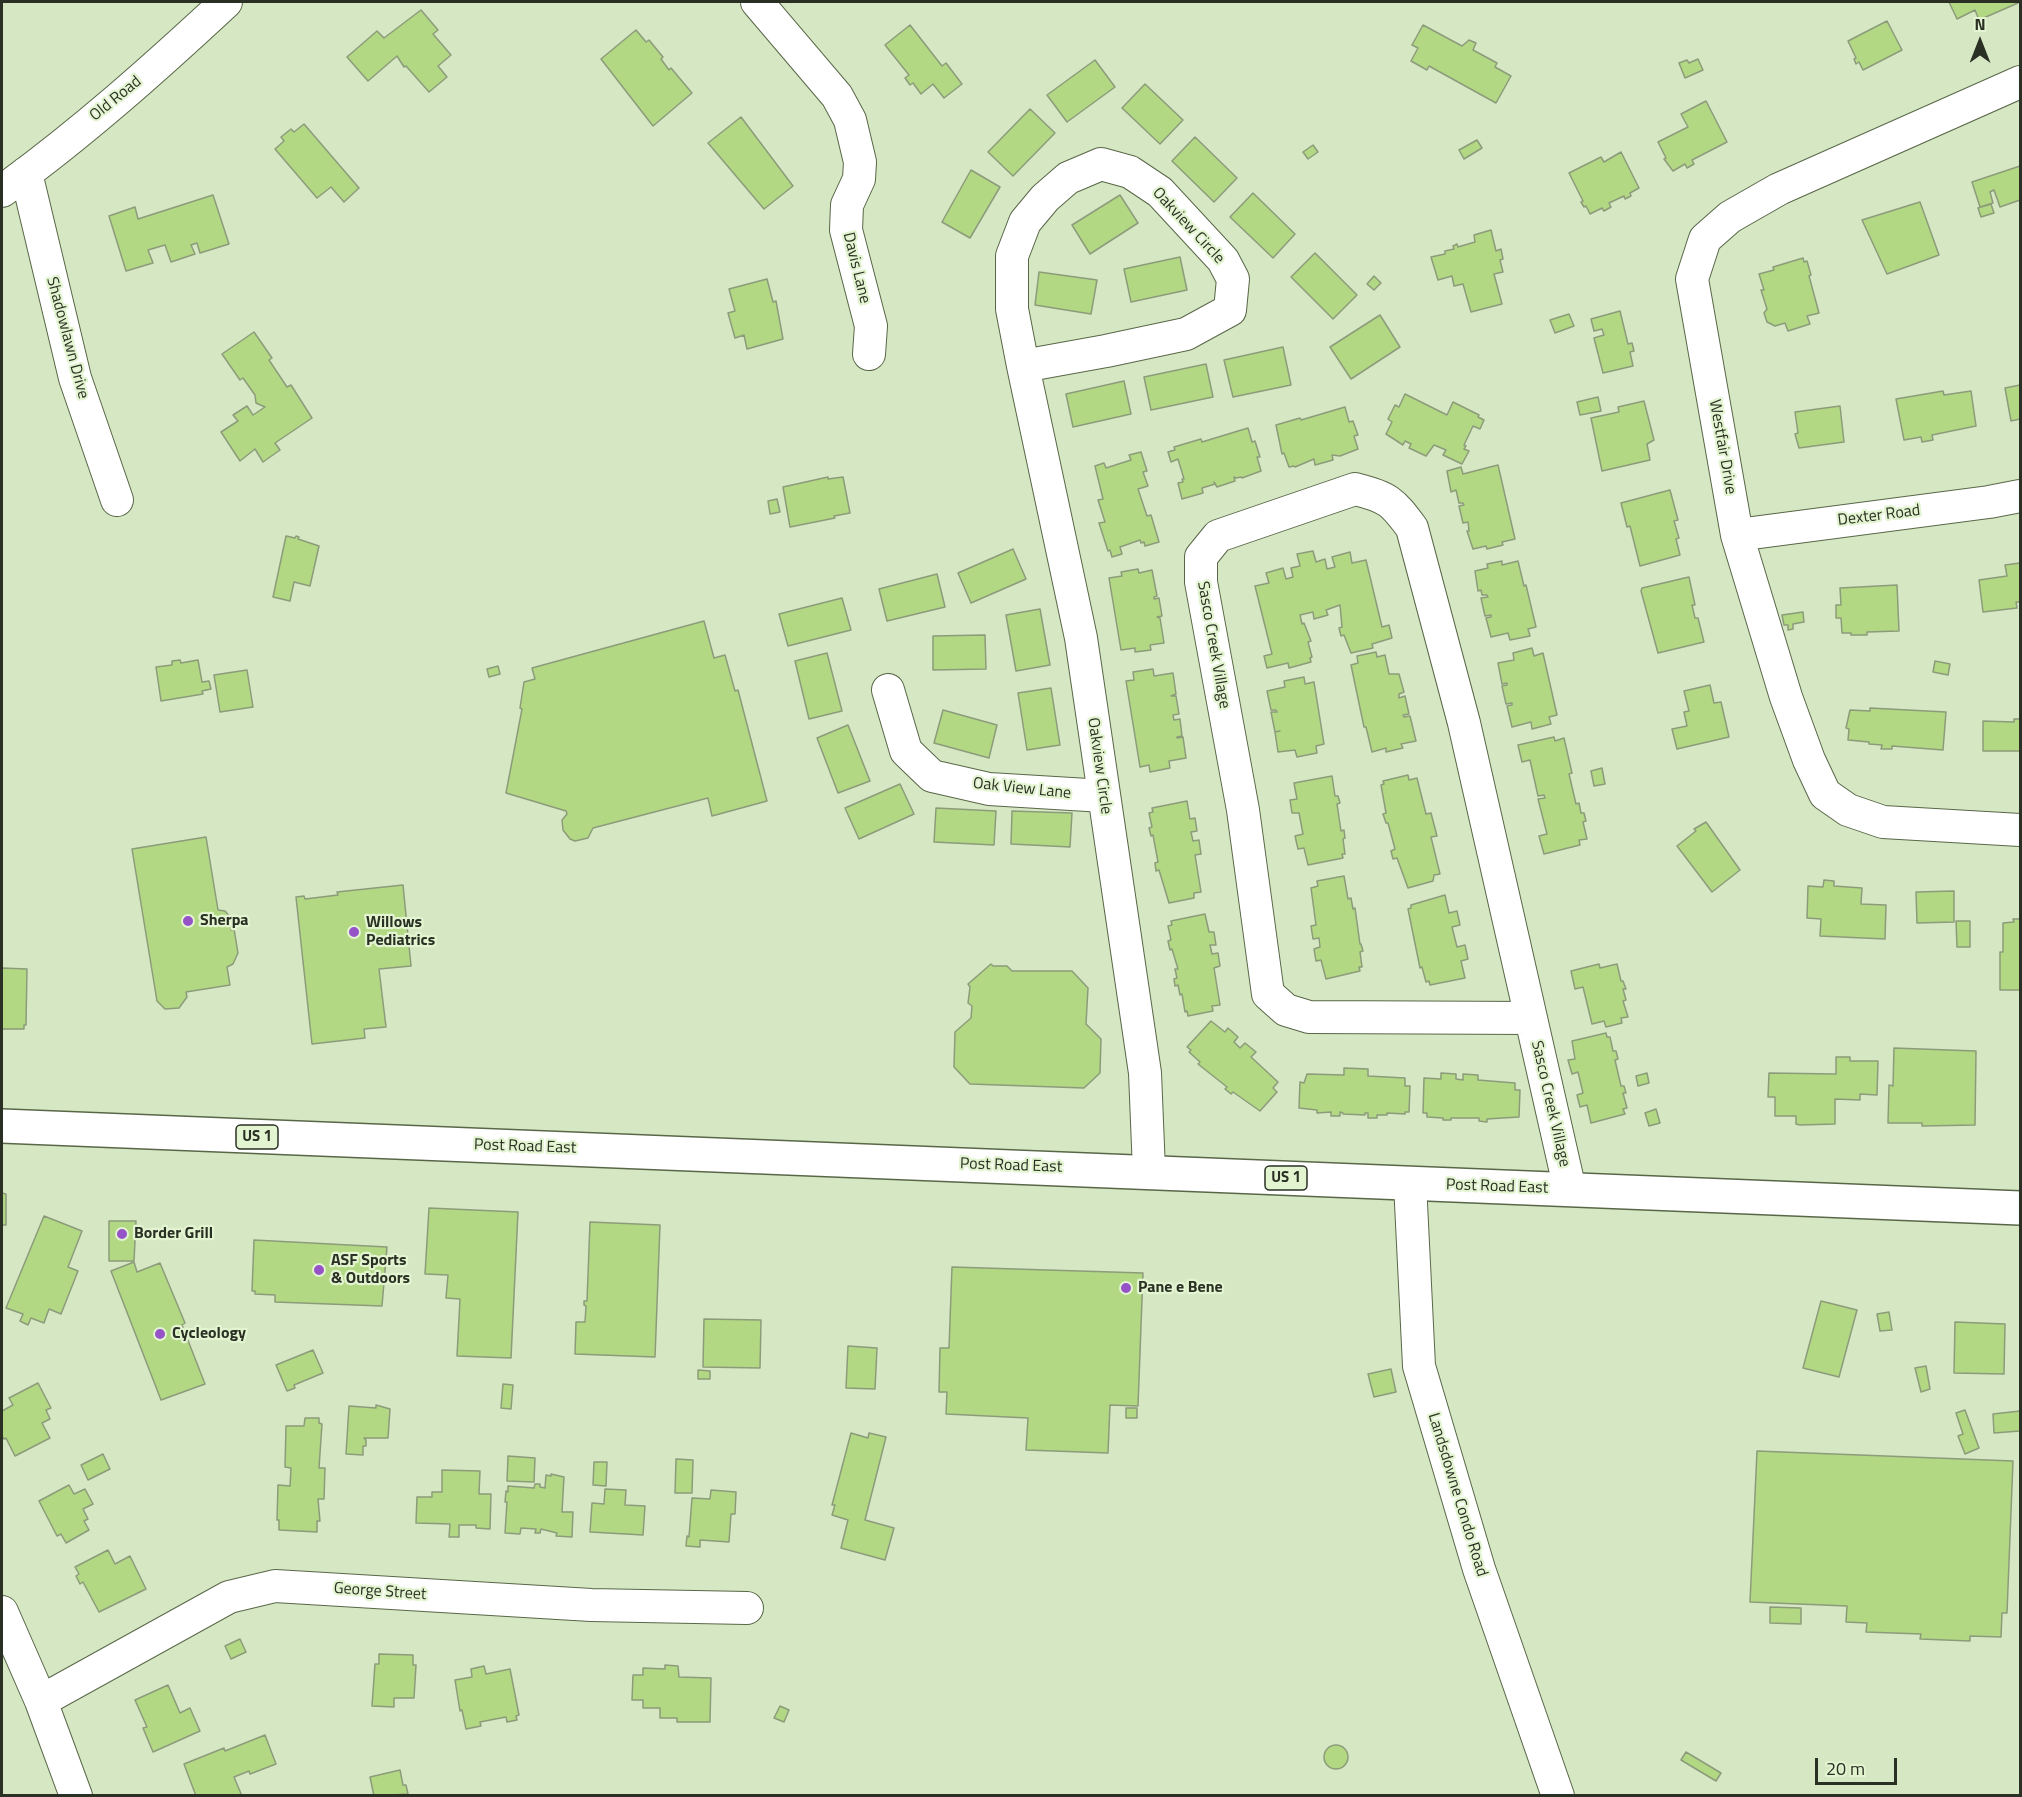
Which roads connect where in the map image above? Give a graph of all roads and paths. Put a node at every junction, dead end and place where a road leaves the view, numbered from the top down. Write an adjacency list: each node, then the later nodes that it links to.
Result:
1 (226, 2): 4 (street, Old Road)
2 (757, 2): 5 (street, Davis Lane)
3 (2020, 82): 9 (street, Westfair Drive)
4 (14, 182): 8 (street, Shadowlawn Drive)
5 (869, 354)
6 (1023, 366): 6 (street, Oakview Circle); 11 (street, Oakview Circle)
7 (2020, 496): 9 (street, Dexter Road)
8 (117, 500)
9 (1737, 535): 12 (street, Westfair Drive)
10 (888, 690): 11 (street, Oak View Lane)
11 (1104, 796): 15 (street, Oakview Circle)
12 (2020, 830)
13 (1531, 1018): 13 (street, Sasco Creek Village); 17 (street, Sasco Creek Village)
14 (2, 1126): 15 (main road, Post Road East / US 1)
15 (1149, 1171): 16 (main road, Post Road East / US 1)
16 (1410, 1183): 17 (main road, Post Road East / US 1); 23 (street, Landsdowne Condo Road)
17 (1570, 1190): 18 (main road, Post Road East / US 1)
18 (2020, 1208)
19 (747, 1608): 21 (street, George Street)
20 (2, 1612): 21 (street)
21 (41, 1701): 22 (street)
22 (76, 1796)
23 (1558, 1796)

